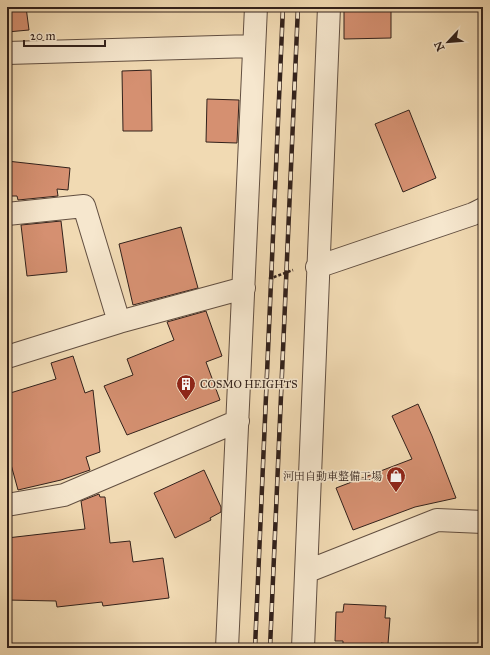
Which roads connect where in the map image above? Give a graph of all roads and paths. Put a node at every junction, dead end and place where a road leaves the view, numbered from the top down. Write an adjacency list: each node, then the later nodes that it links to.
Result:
1 (256, 7): 3 (street)
2 (329, 7): 7 (street)
3 (253, 46): 4 (street); 8 (street)
4 (7, 53)
5 (483, 209): 7 (street)
6 (7, 214): 9 (street)
7 (317, 264): 8 (path); 14 (street)
8 (244, 288): 9 (street); 11 (street)
9 (119, 322): 10 (street)
10 (7, 357)
11 (238, 421): 12 (street); 15 (street)
12 (7, 505)
13 (483, 522): 14 (street)
14 (308, 571): 16 (street)
15 (228, 648)
16 (303, 648)

